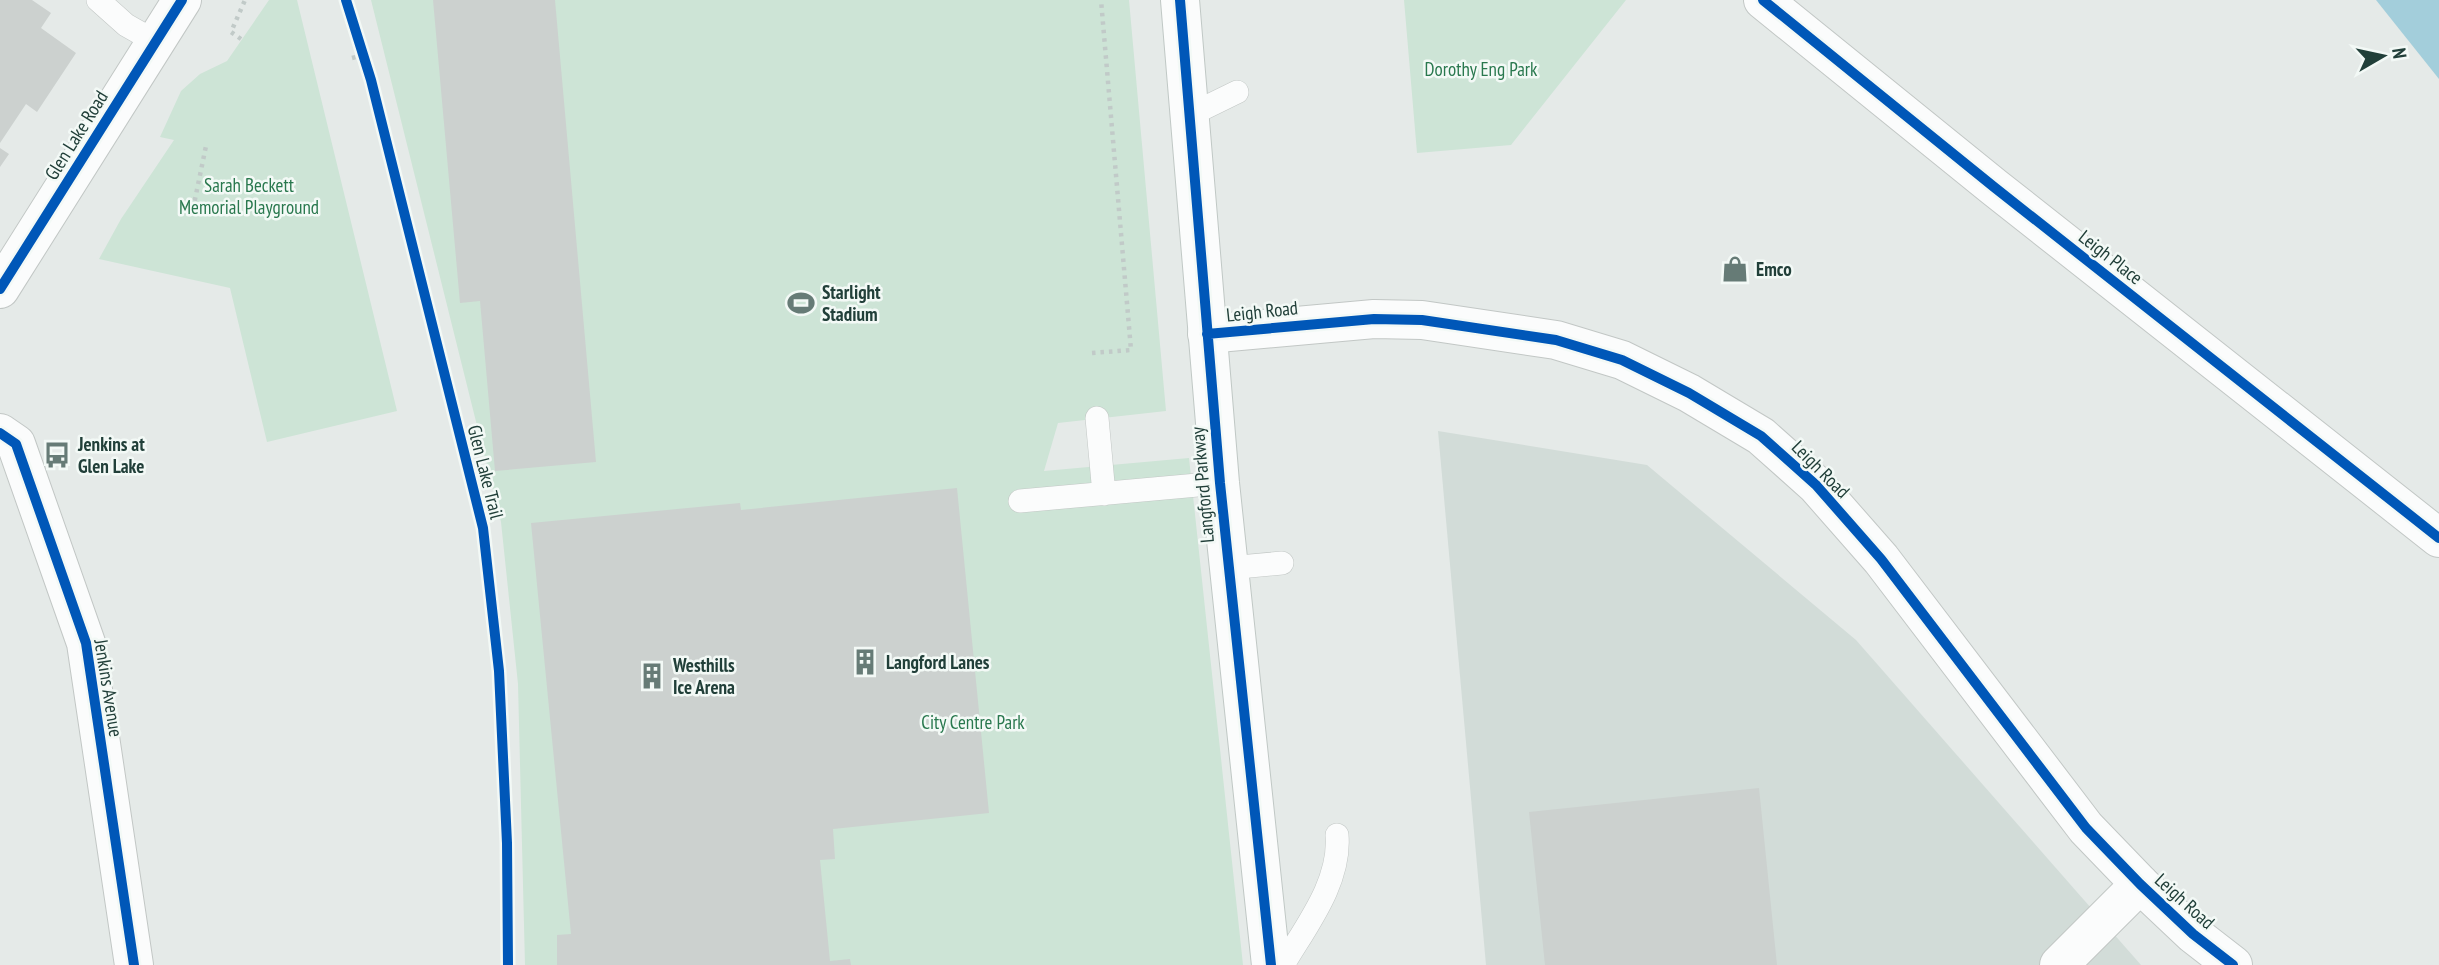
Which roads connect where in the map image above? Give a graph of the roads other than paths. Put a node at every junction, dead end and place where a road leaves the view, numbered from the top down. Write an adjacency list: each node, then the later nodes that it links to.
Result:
1 (98, 0): 5 (lane)
2 (183, 0): 5 (street, Glen Lake Road)
3 (1180, 0): 7 (street, Langford Parkway)
4 (1763, 0): 15 (street, Leigh Place)
5 (156, 42): 8 (street, Glen Lake Road)
6 (1237, 92): 7 (lane)
7 (1190, 115): 9 (street, Langford Parkway)
8 (0, 289)
9 (1207, 334): 12 (street, Langford Parkway); 19 (street, Leigh Road)
10 (1097, 418): 13 (lane)
11 (0, 433): 20 (street, Jenkins Avenue)
12 (1220, 484): 13 (lane); 17 (street, Langford Parkway)
13 (1104, 494): 14 (lane)
14 (1020, 501)
15 (2439, 538)
16 (1282, 563): 17 (lane)
17 (1228, 568): 21 (street, Langford Parkway)
18 (1337, 835): 22 (lane)
19 (2140, 884): 23 (street); 24 (street, Leigh Road)
20 (134, 965)
21 (1270, 965)
22 (1283, 965)
23 (2059, 965)
24 (2233, 965)

